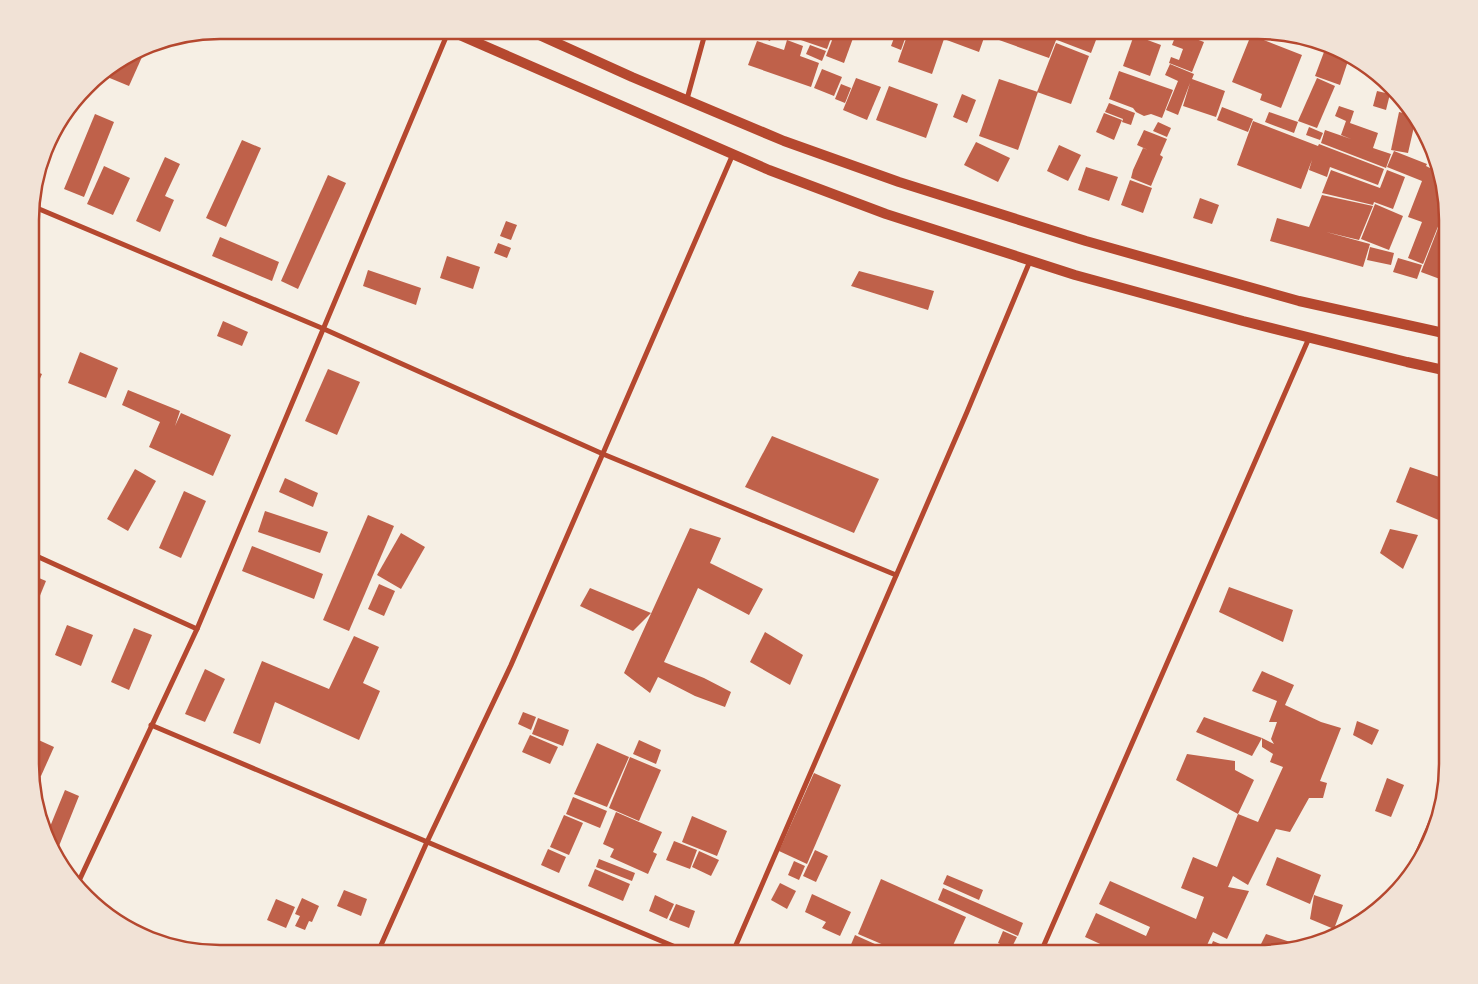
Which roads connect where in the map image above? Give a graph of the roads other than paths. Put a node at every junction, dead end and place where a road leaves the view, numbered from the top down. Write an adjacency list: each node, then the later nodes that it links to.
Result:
1 (445, 39): 9 (street)
2 (470, 39): 6 (main road)
3 (548, 39): 5 (main road)
4 (704, 39): 5 (street)
5 (687, 99): 10 (main road)
6 (733, 154): 8 (main road); 13 (street)
7 (39, 209): 9 (street)
8 (1031, 260): 11 (main road); 15 (street)
9 (324, 329): 13 (street); 16 (street)
10 (1439, 332)
11 (1310, 337): 12 (main road); 23 (street)
12 (1439, 369)
13 (603, 454): 15 (street); 18 (street)
14 (39, 557): 16 (street)
15 (896, 575): 22 (street)
16 (197, 629): 17 (street)
17 (151, 725): 18 (street); 19 (street)
18 (427, 842): 20 (street); 21 (street)
19 (80, 879)
20 (381, 945)
21 (671, 945)
22 (736, 945)
23 (1044, 945)

